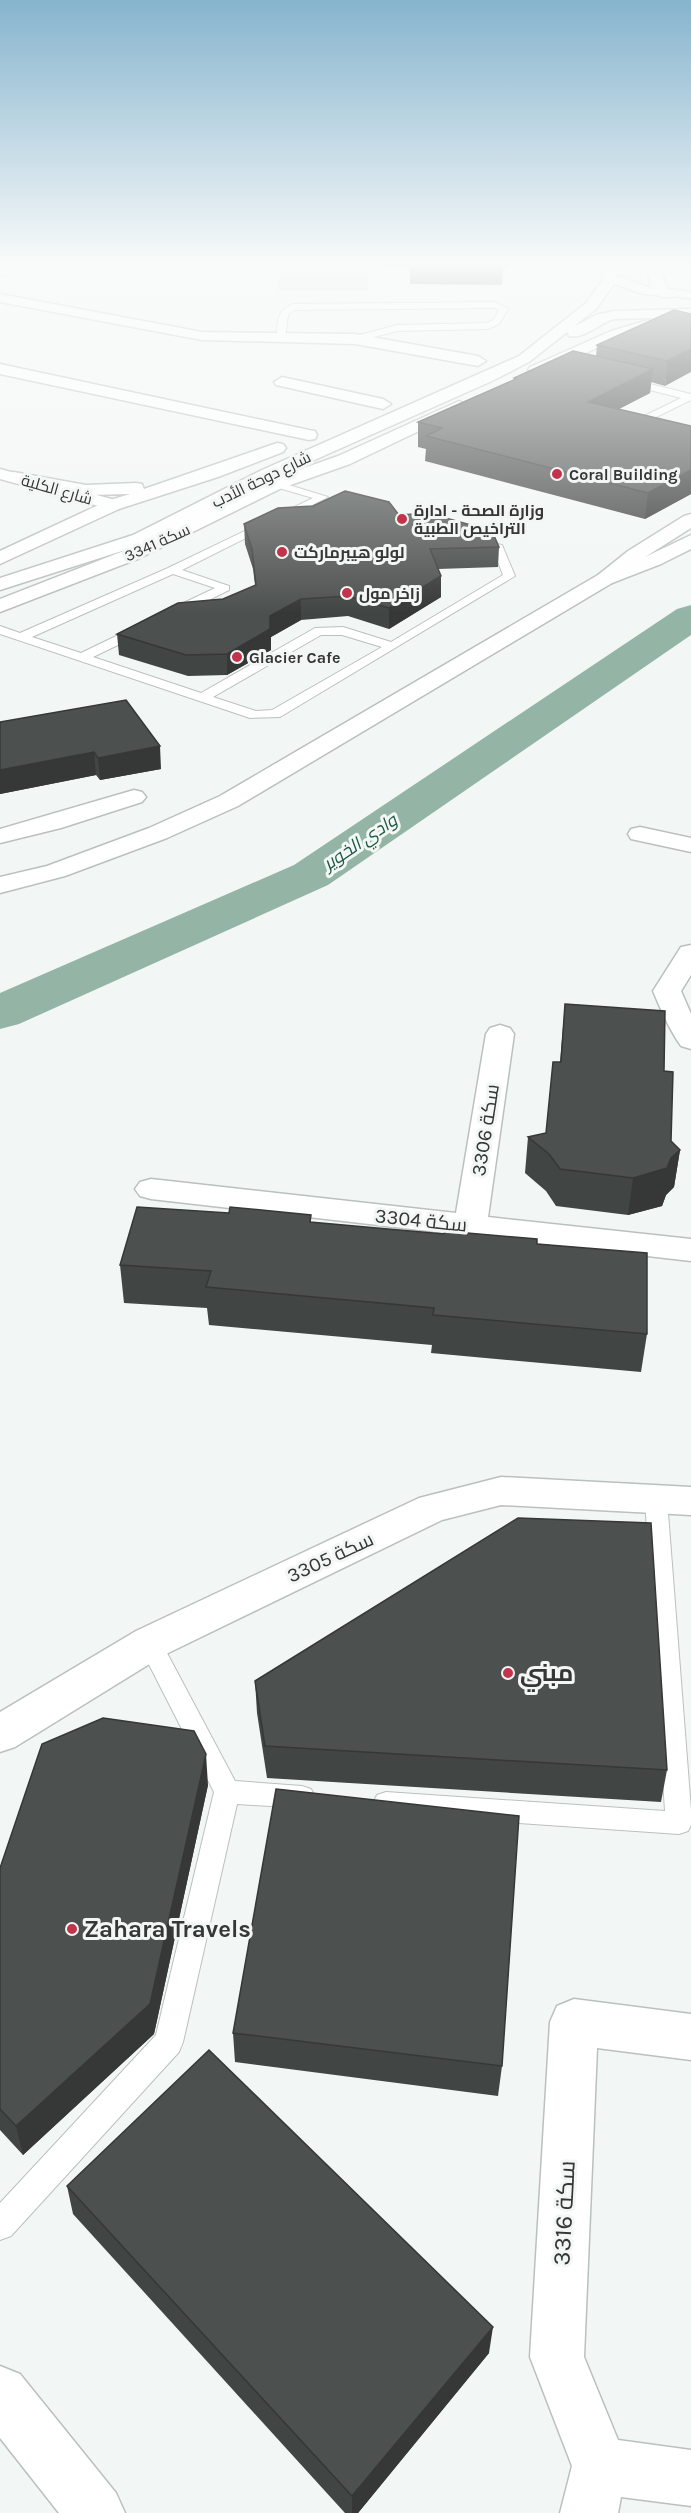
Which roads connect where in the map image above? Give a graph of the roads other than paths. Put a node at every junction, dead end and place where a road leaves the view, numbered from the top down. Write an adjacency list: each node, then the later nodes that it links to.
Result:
1 (43, 378): 9 (main road)
2 (485, 378): 10 (main road, شارع دوحة الأدب)
3 (527, 378): 11 (main road, سكة 3341)
4 (614, 379): 7 (lane)
5 (282, 382): 6 (main road)
6 (354, 416)
7 (639, 422)
8 (326, 428): 9 (main road, شارع دوحة الأدب)
9 (309, 435): 13 (main road, شارع دوحة الأدب)
10 (318, 451): 11 (main road); 22 (main road, شارع دوحة الأدب)
11 (344, 460): 14 (main road, سكة 3341)
12 (4, 478): 13 (main road); 15 (main road, شارع الكلية); 20 (main road)
13 (189, 481): 15 (main road, شارع دوحة الأدب)
14 (276, 484): 21 (lane); 25 (main road, سكة 3341)
15 (124, 516): 20 (main road); 22 (main road, شارع الكلية)
16 (691, 520): 23 (main road)
17 (691, 531): 23 (main road)
18 (465, 538): 28 (lane)
19 (691, 541): 23 (main road)
20 (6, 556)
21 (172, 570): 27 (lane); 29 (lane)
22 (32, 572): 24 (main road, شارع دوحة الأدب)
23 (605, 579): 35 (main road)
24 (0, 584)
25 (0, 606)
26 (0, 630): 27 (lane)
27 (21, 638): 29 (lane)
28 (392, 646): 30 (lane); 30 (lane)
29 (81, 658): 30 (lane)
30 (201, 698)
31 (134, 797): 33 (main road)
32 (640, 834): 34 (main road)
33 (0, 836)
34 (691, 845)
35 (0, 885)
36 (691, 953): 38 (main road)
37 (500, 1034): 40 (main road, سكة 3306)
38 (691, 1041)
39 (151, 1189): 40 (main road, سكة 3304)
40 (470, 1226): 41 (main road, سكة 3304)
41 (691, 1250)
42 (674, 1501): 43 (main road, 3305 سكة); 47 (lane)
43 (150, 1643): 44 (main road, 3305 سكة); 45 (lane)
44 (0, 1734)
45 (227, 1792): 46 (lane); 49 (lane)
46 (322, 1798)
47 (358, 1801)
48 (691, 2037): 52 (main road, سكة 3316)
49 (0, 2224)
50 (0, 2394): 53 (main road)
51 (691, 2478): 52 (main road)
52 (594, 2489)
53 (96, 2513)

